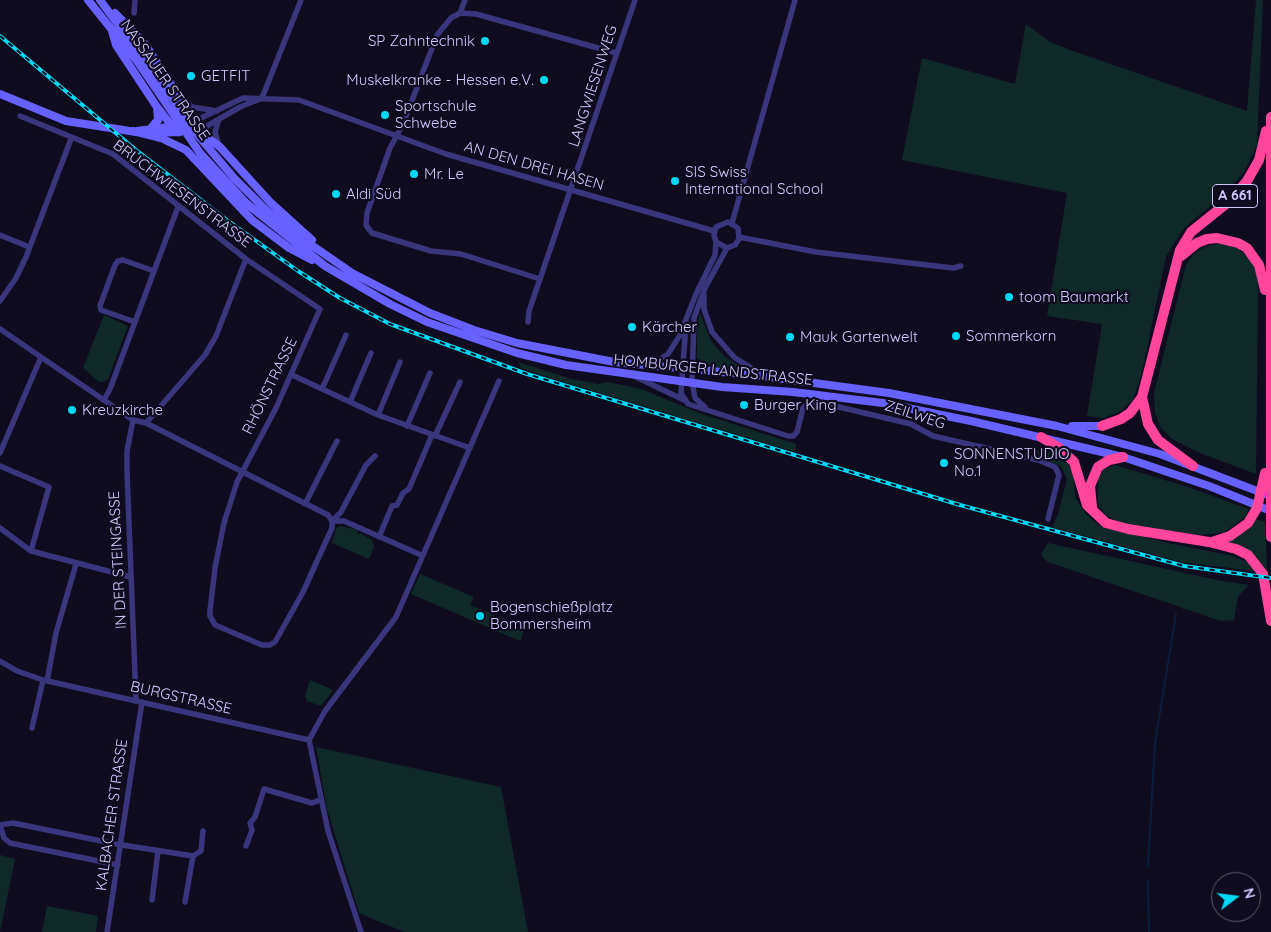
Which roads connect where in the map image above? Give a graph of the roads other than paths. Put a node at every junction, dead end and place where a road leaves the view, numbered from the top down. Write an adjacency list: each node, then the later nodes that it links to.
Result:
1 (88, 0): 10 (main road, NASSAUER STRASSE)
2 (100, 0): 12 (main road); 32 (main road, NASSAUER STRASSE)
3 (135, 0): 8 (street)
4 (301, 0): 14 (street)
5 (465, 0): 9 (street)
6 (635, 0): 11 (street, LANGWIESENWEG)
7 (795, 0): 36 (street)
8 (134, 13)
9 (460, 13): 11 (street); 28 (street)
10 (111, 26): 17 (main road); 33 (main road, NASSAUER STRASSE)
11 (616, 52): 34 (street, LANGWIESENWEG)
12 (174, 89): 19 (street); 25 (main road)
13 (0, 94): 16 (main road)
14 (262, 98): 19 (street, AN DEN DREI HASEN); 22 (street, AN DEN DREI HASEN); 28 (street, AN DEN DREI HASEN)
15 (0, 99): 16 (main road)
16 (20, 103): 27 (main road)
17 (157, 107): 23 (main road); 24 (main road)
18 (1271, 110): 45 (highway, A 661)
19 (217, 111): 25 (street, AN DEN DREI HASEN)
20 (20, 116): 29 (street, BRUCHWIESENSTRASSE)
21 (1271, 117): 53 (highway, A 661)
22 (219, 119): 26 (street, AN DEN DREI HASEN); 30 (street)
23 (172, 126): 24 (main road); 25 (main road)
24 (151, 128): 27 (main road)
25 (182, 128): 26 (main road); 27 (main road); 31 (main road)
26 (194, 128): 30 (main road)
27 (133, 131): 31 (main road)
28 (396, 137): 34 (street, AN DEN DREI HASEN); 49 (street)
29 (71, 139): 35 (street, BRUCHWIESENSTRASSE); 41 (street)
30 (220, 147): 44 (main road)
31 (186, 150): 46 (main road)
32 (212, 152): 44 (main road, HOMBURGER LANDSTRASSE)
33 (200, 154): 46 (main road, HOMBURGER LANDSTRASSE)
34 (571, 191): 37 (street, AN DEN DREI HASEN); 49 (street, LANGWIESENWEG)
35 (178, 207): 43 (street, BRUCHWIESENSTRASSE); 48 (street)
36 (732, 223): 37 (street); 39 (street)
37 (714, 231): 40 (street)
38 (0, 234): 41 (street)
39 (740, 237): 42 (street); 47 (street)
40 (716, 242): 42 (street); 56 (street)
41 (29, 247): 51 (street)
42 (727, 248): 50 (street)
43 (246, 259): 52 (street, BRUCHWIESENSTRASSE); 81 (street)
44 (331, 259): 62 (main road, HOMBURGER LANDSTRASSE)
45 (1175, 265): 53 (highway); 74 (highway)
46 (325, 266): 67 (main road, HOMBURGER LANDSTRASSE)
47 (961, 266)
48 (154, 272): 54 (street); 54 (street)
49 (540, 278): 55 (street, LANGWIESENWEG)
50 (705, 288): 64 (street); 68 (street)
51 (0, 301)
52 (320, 309): 66 (street, RHÖNSTRASSE)
53 (1269, 311): 96 (highway, A 661)
54 (135, 322): 75 (street)
55 (528, 322)
56 (686, 323): 62 (street); 63 (street)
57 (0, 329): 60 (street)
58 (346, 336): 73 (street)
59 (371, 353): 77 (street)
60 (40, 357): 75 (street); 87 (street)
61 (400, 362): 79 (street)
62 (648, 366): 63 (main road, HOMBURGER LANDSTRASSE)
63 (682, 369): 64 (main road, HOMBURGER LANDSTRASSE); 70 (street)
64 (692, 370): 68 (main road, HOMBURGER LANDSTRASSE); 72 (street)
65 (430, 373): 82 (street)
66 (292, 375): 73 (street); 95 (street, RHÖNSTRASSE)
67 (634, 376): 70 (main road, HOMBURGER LANDSTRASSE); 76 (street, ZEILWEG)
68 (764, 376): 83 (main road, HOMBURGER LANDSTRASSE)
69 (499, 381): 89 (street)
70 (681, 381): 72 (main road, HOMBURGER LANDSTRASSE); 76 (street)
71 (460, 382): 85 (street)
72 (692, 382): 78 (street); 86 (main road, HOMBURGER LANDSTRASSE)
73 (322, 388): 77 (street)
74 (1142, 397): 84 (highway); 94 (highway)
75 (104, 400): 80 (street)
76 (684, 400): 78 (street, ZEILWEG)
77 (350, 402): 79 (street)
78 (707, 408): 101 (street, ZEILWEG)
79 (378, 415): 82 (street)
80 (133, 420): 81 (street); 111 (street, IN DER STEINGASSE)
81 (146, 423): 95 (street)
82 (406, 426): 85 (street)
83 (1057, 426): 84 (main road); 94 (main road, HOMBURGER LANDSTRASSE)
84 (1102, 426)
85 (434, 435): 89 (street); 105 (street)
86 (1041, 437): 92 (main road, HOMBURGER LANDSTRASSE); 100 (highway)
87 (2, 441): 90 (street)
88 (337, 441): 98 (street)
89 (470, 448): 109 (street)
90 (0, 453)
91 (375, 456): 102 (street, RHÖNSTRASSE)
92 (1123, 457): 99 (main road, HOMBURGER LANDSTRASSE); 100 (highway)
93 (0, 466): 108 (street)
94 (1193, 466): 97 (main road, HOMBURGER LANDSTRASSE)
95 (241, 473): 98 (street); 102 (street, RHÖNSTRASSE)
96 (1267, 478): 103 (highway); 107 (highway)
97 (1271, 496)
98 (305, 504): 102 (street)
99 (1271, 511)
100 (1094, 513): 107 (highway)
101 (1048, 519)
102 (332, 521): 105 (street)
103 (1271, 525): 106 (highway)
104 (0, 528): 108 (street)
105 (379, 537): 109 (street)
106 (1271, 537)
107 (1209, 542): 112 (highway)
108 (32, 551): 110 (street)
109 (422, 555): 117 (street)
110 (76, 564): 111 (street); 114 (street)
111 (132, 577): 115 (street, IN DER STEINGASSE)
112 (1271, 621)
113 (0, 661): 114 (street, BURGSTRASSE)
114 (45, 681): 115 (street, BURGSTRASSE); 116 (street)
115 (139, 701): 117 (street, BURGSTRASSE); 121 (street, KALBACHER STRASSE)
116 (32, 728)
117 (309, 740): 118 (street)
118 (320, 800): 122 (street); 129 (street)
119 (0, 825): 121 (street); 125 (street)
120 (203, 831): 124 (street)
121 (120, 844): 123 (street); 125 (street, KALBACHER STRASSE)
122 (246, 846)
123 (158, 851): 124 (street); 126 (street)
124 (193, 856): 127 (street)
125 (118, 865): 128 (street, KALBACHER STRASSE)
126 (152, 900)
127 (185, 902)
128 (107, 932)
129 (361, 932)

